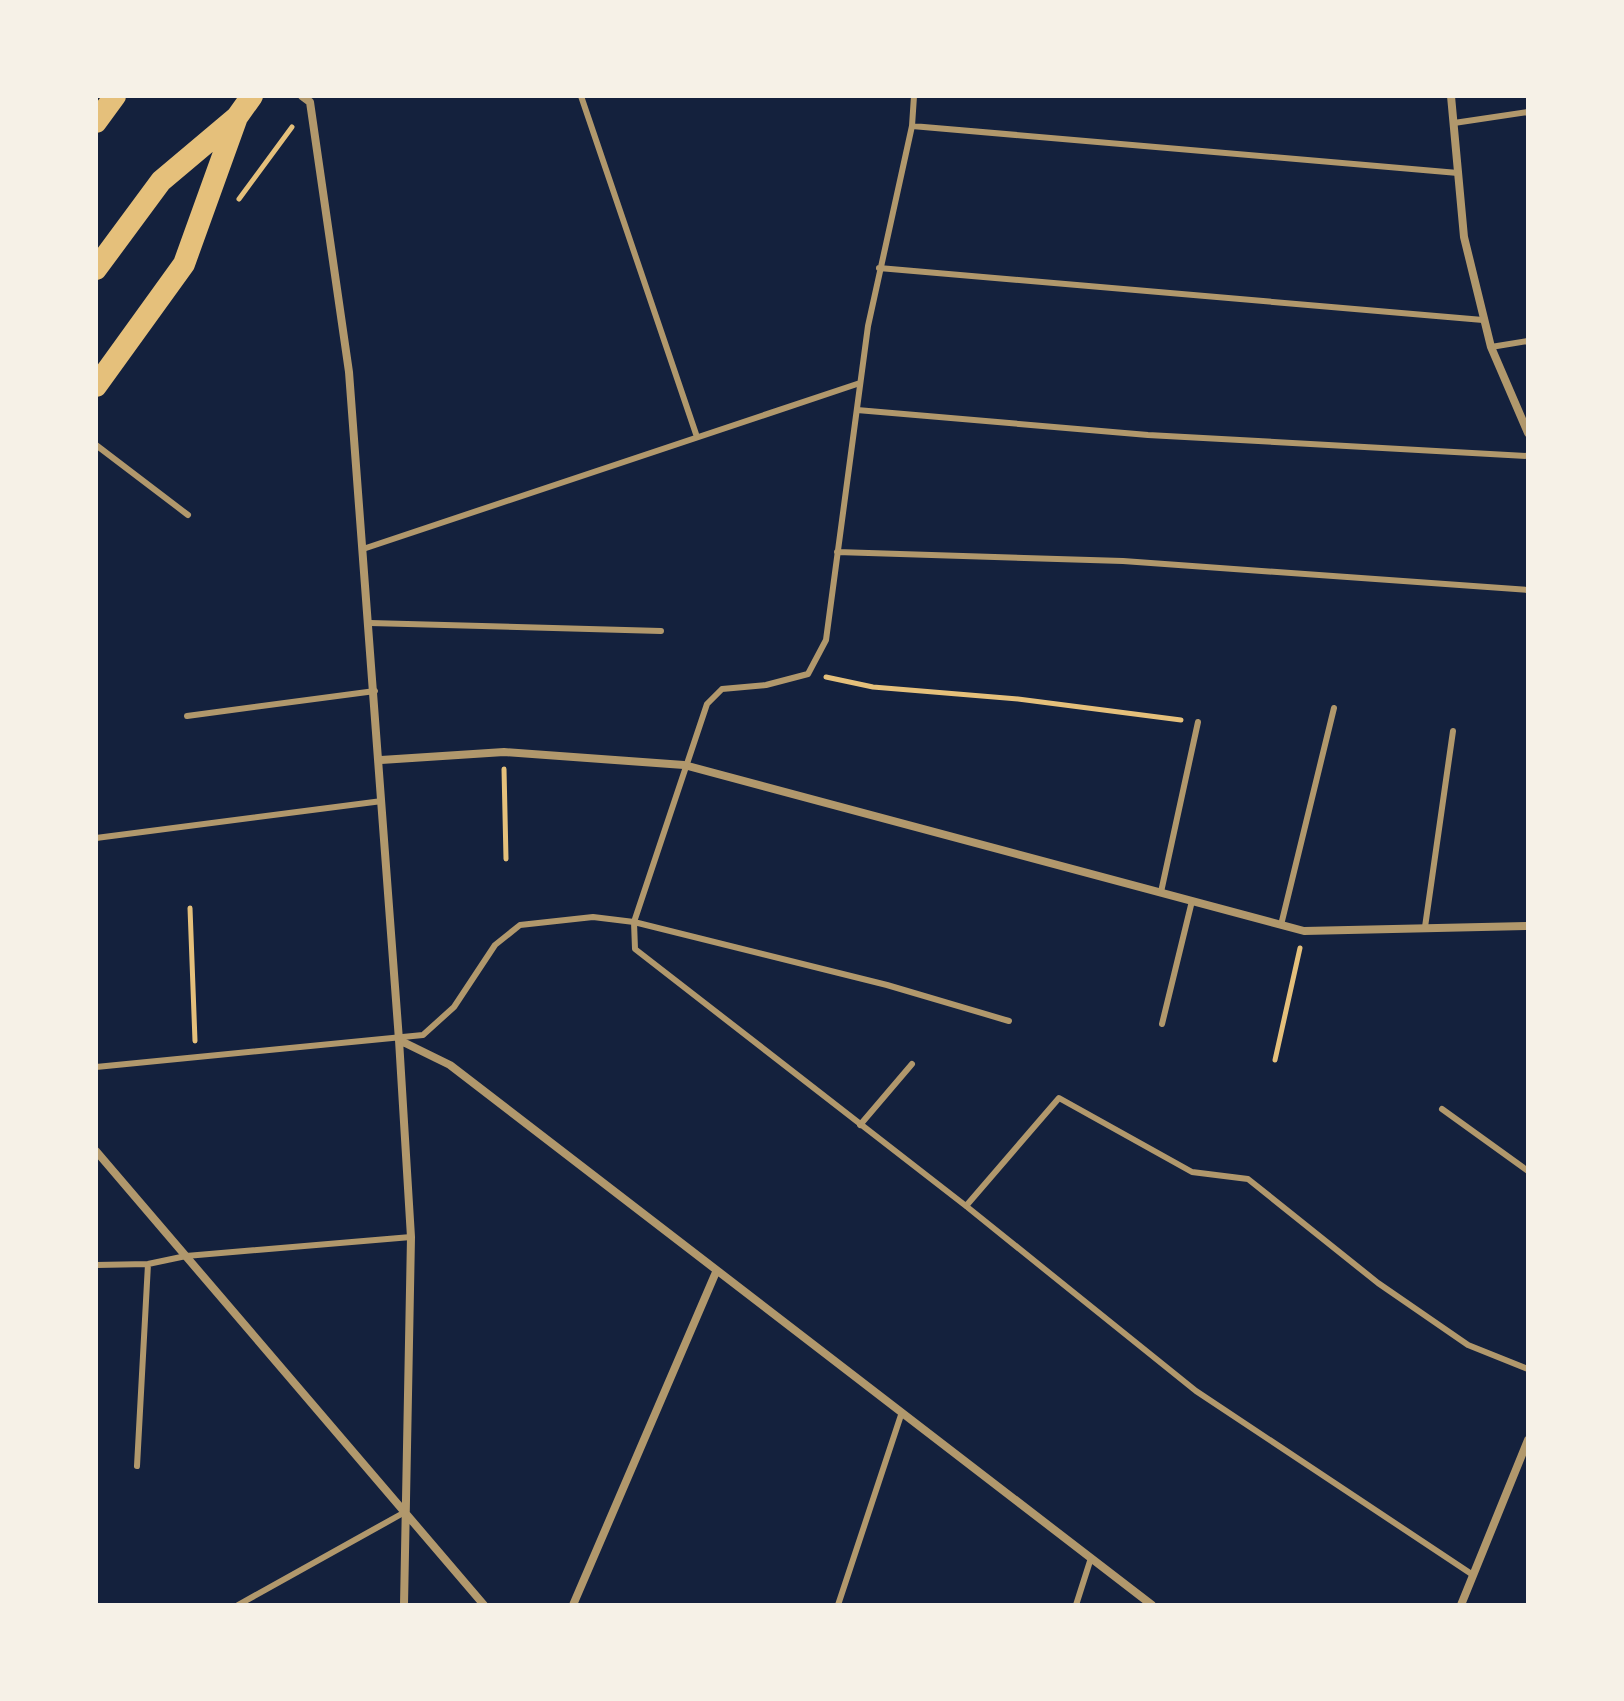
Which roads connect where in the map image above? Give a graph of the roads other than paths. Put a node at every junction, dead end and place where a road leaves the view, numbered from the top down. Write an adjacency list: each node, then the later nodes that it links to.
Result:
1 (115, 96): 9 (highway)
2 (252, 96): 8 (highway)
3 (302, 96): 26 (street)
4 (581, 96): 22 (lane)
5 (914, 96): 11 (lane)
6 (1451, 96): 10 (street)
7 (1528, 112): 10 (lane)
8 (237, 117): 14 (highway); 19 (highway)
9 (96, 122)
10 (1454, 123): 12 (street)
11 (912, 126): 12 (lane); 13 (lane)
12 (1458, 173): 15 (street)
13 (879, 268): 15 (lane); 18 (lane)
14 (96, 269)
15 (1483, 320): 17 (street)
16 (1528, 341): 17 (lane)
17 (1491, 347): 21 (street)
18 (860, 383): 20 (lane); 22 (lane)
19 (96, 386)
20 (857, 410): 24 (lane); 27 (lane)
21 (1528, 433)
22 (697, 437): 26 (lane)
23 (96, 445): 25 (lane)
24 (1528, 456)
25 (188, 515)
26 (363, 549): 29 (street)
27 (837, 552): 28 (lane); 37 (lane)
28 (1528, 590)
29 (370, 623): 30 (lane); 31 (street)
30 (661, 631)
31 (375, 691): 33 (lane); 36 (street)
32 (1334, 708): 43 (lane)
33 (187, 716)
34 (1198, 722): 40 (lane)
35 (1453, 731): 45 (lane)
36 (381, 760): 37 (street); 38 (street)
37 (684, 765): 40 (street); 42 (lane)
38 (383, 801): 39 (lane); 48 (street)
39 (96, 838)
40 (1161, 892): 41 (street)
41 (1192, 901): 43 (street); 47 (lane)
42 (634, 922): 46 (lane); 48 (lane); 52 (lane)
43 (1281, 925): 45 (street)
44 (1528, 926): 45 (street)
45 (1425, 927)
46 (1009, 1021)
47 (1162, 1024)
48 (399, 1040): 50 (lane); 56 (street); 60 (street)
49 (912, 1064): 52 (lane)
50 (96, 1067)
51 (1442, 1109): 54 (lane)
52 (860, 1125): 55 (lane)
53 (96, 1151): 57 (street)
54 (1528, 1171)
55 (966, 1206): 61 (lane); 67 (lane)
56 (411, 1237): 57 (lane); 65 (street)
57 (186, 1256): 58 (lane); 65 (street)
58 (148, 1264): 59 (lane); 64 (lane)
59 (96, 1265)
60 (716, 1272): 62 (street); 71 (street)
61 (1528, 1369)
62 (902, 1412): 66 (street); 72 (lane)
63 (1528, 1440): 67 (street)
64 (137, 1466)
65 (405, 1512): 68 (lane); 69 (street); 70 (street)
66 (1091, 1558): 73 (lane); 74 (street)
67 (1473, 1575): 75 (street)
68 (238, 1605)
69 (404, 1605)
70 (484, 1605)
71 (573, 1605)
72 (838, 1605)
73 (1076, 1605)
74 (1152, 1605)
75 (1461, 1605)

